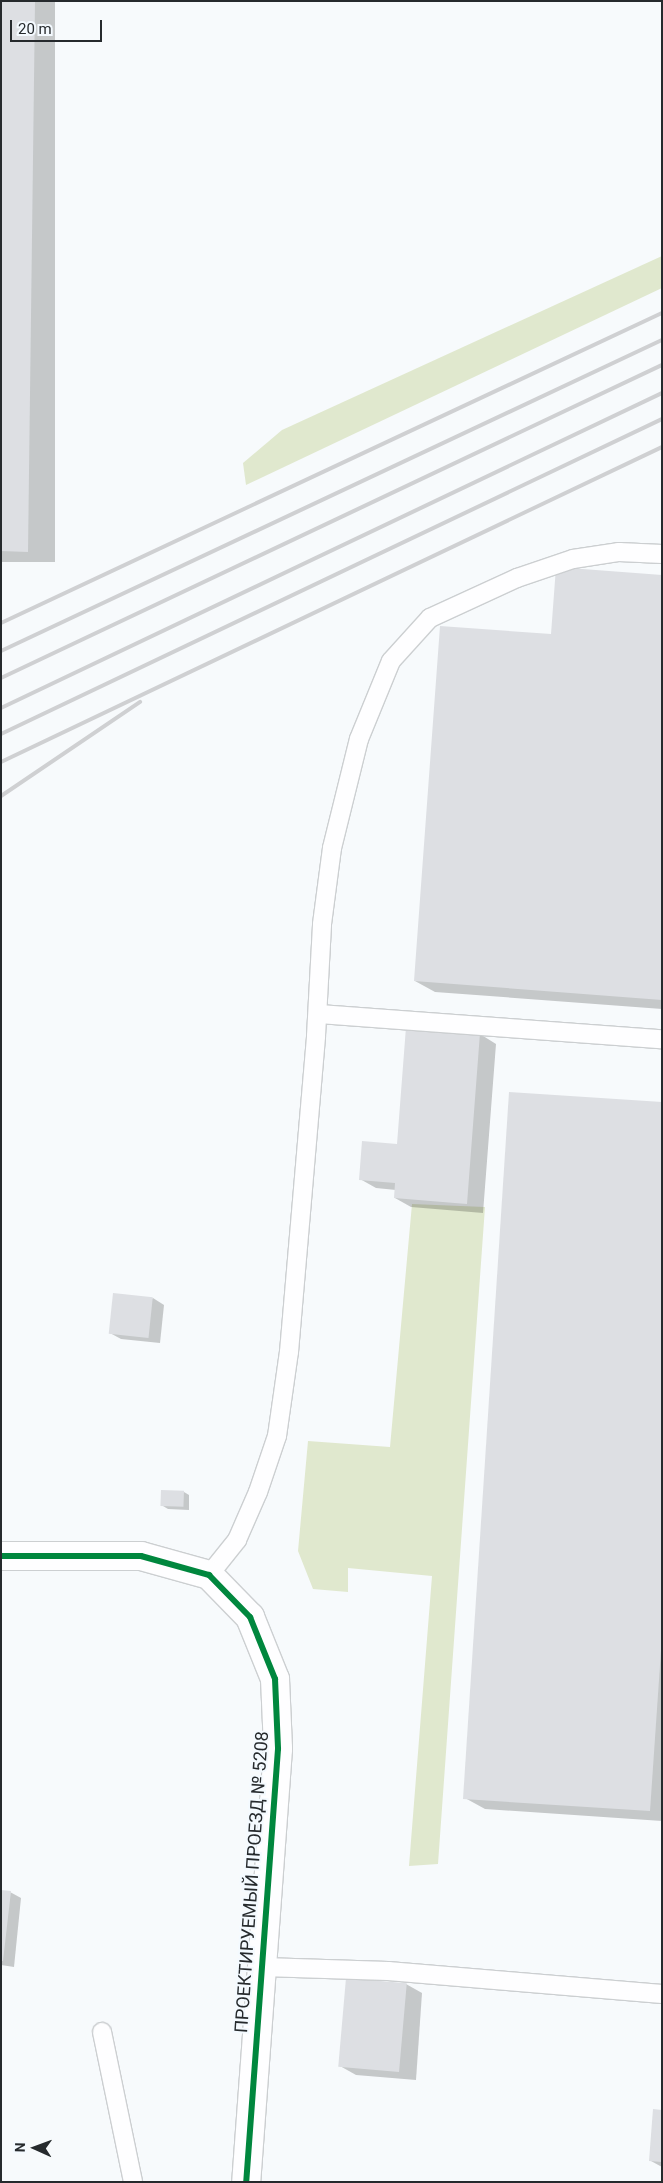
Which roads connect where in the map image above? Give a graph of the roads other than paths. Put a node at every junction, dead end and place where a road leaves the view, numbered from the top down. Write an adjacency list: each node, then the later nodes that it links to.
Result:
1 (662, 554): 2 (lane)
2 (318, 1014): 3 (lane); 5 (lane)
3 (662, 1039)
4 (1, 1556): 5 (street)
5 (209, 1575): 6 (street, ПРОЕКТИРУЕМЫЙ ПРОЕЗД № 5208)
6 (262, 1966): 7 (lane); 10 (street, ПРОЕКТИРУЕМЫЙ ПРОЕЗД № 5208)
7 (662, 1994)
8 (102, 2032): 9 (lane)
9 (133, 2182)
10 (246, 2182)

